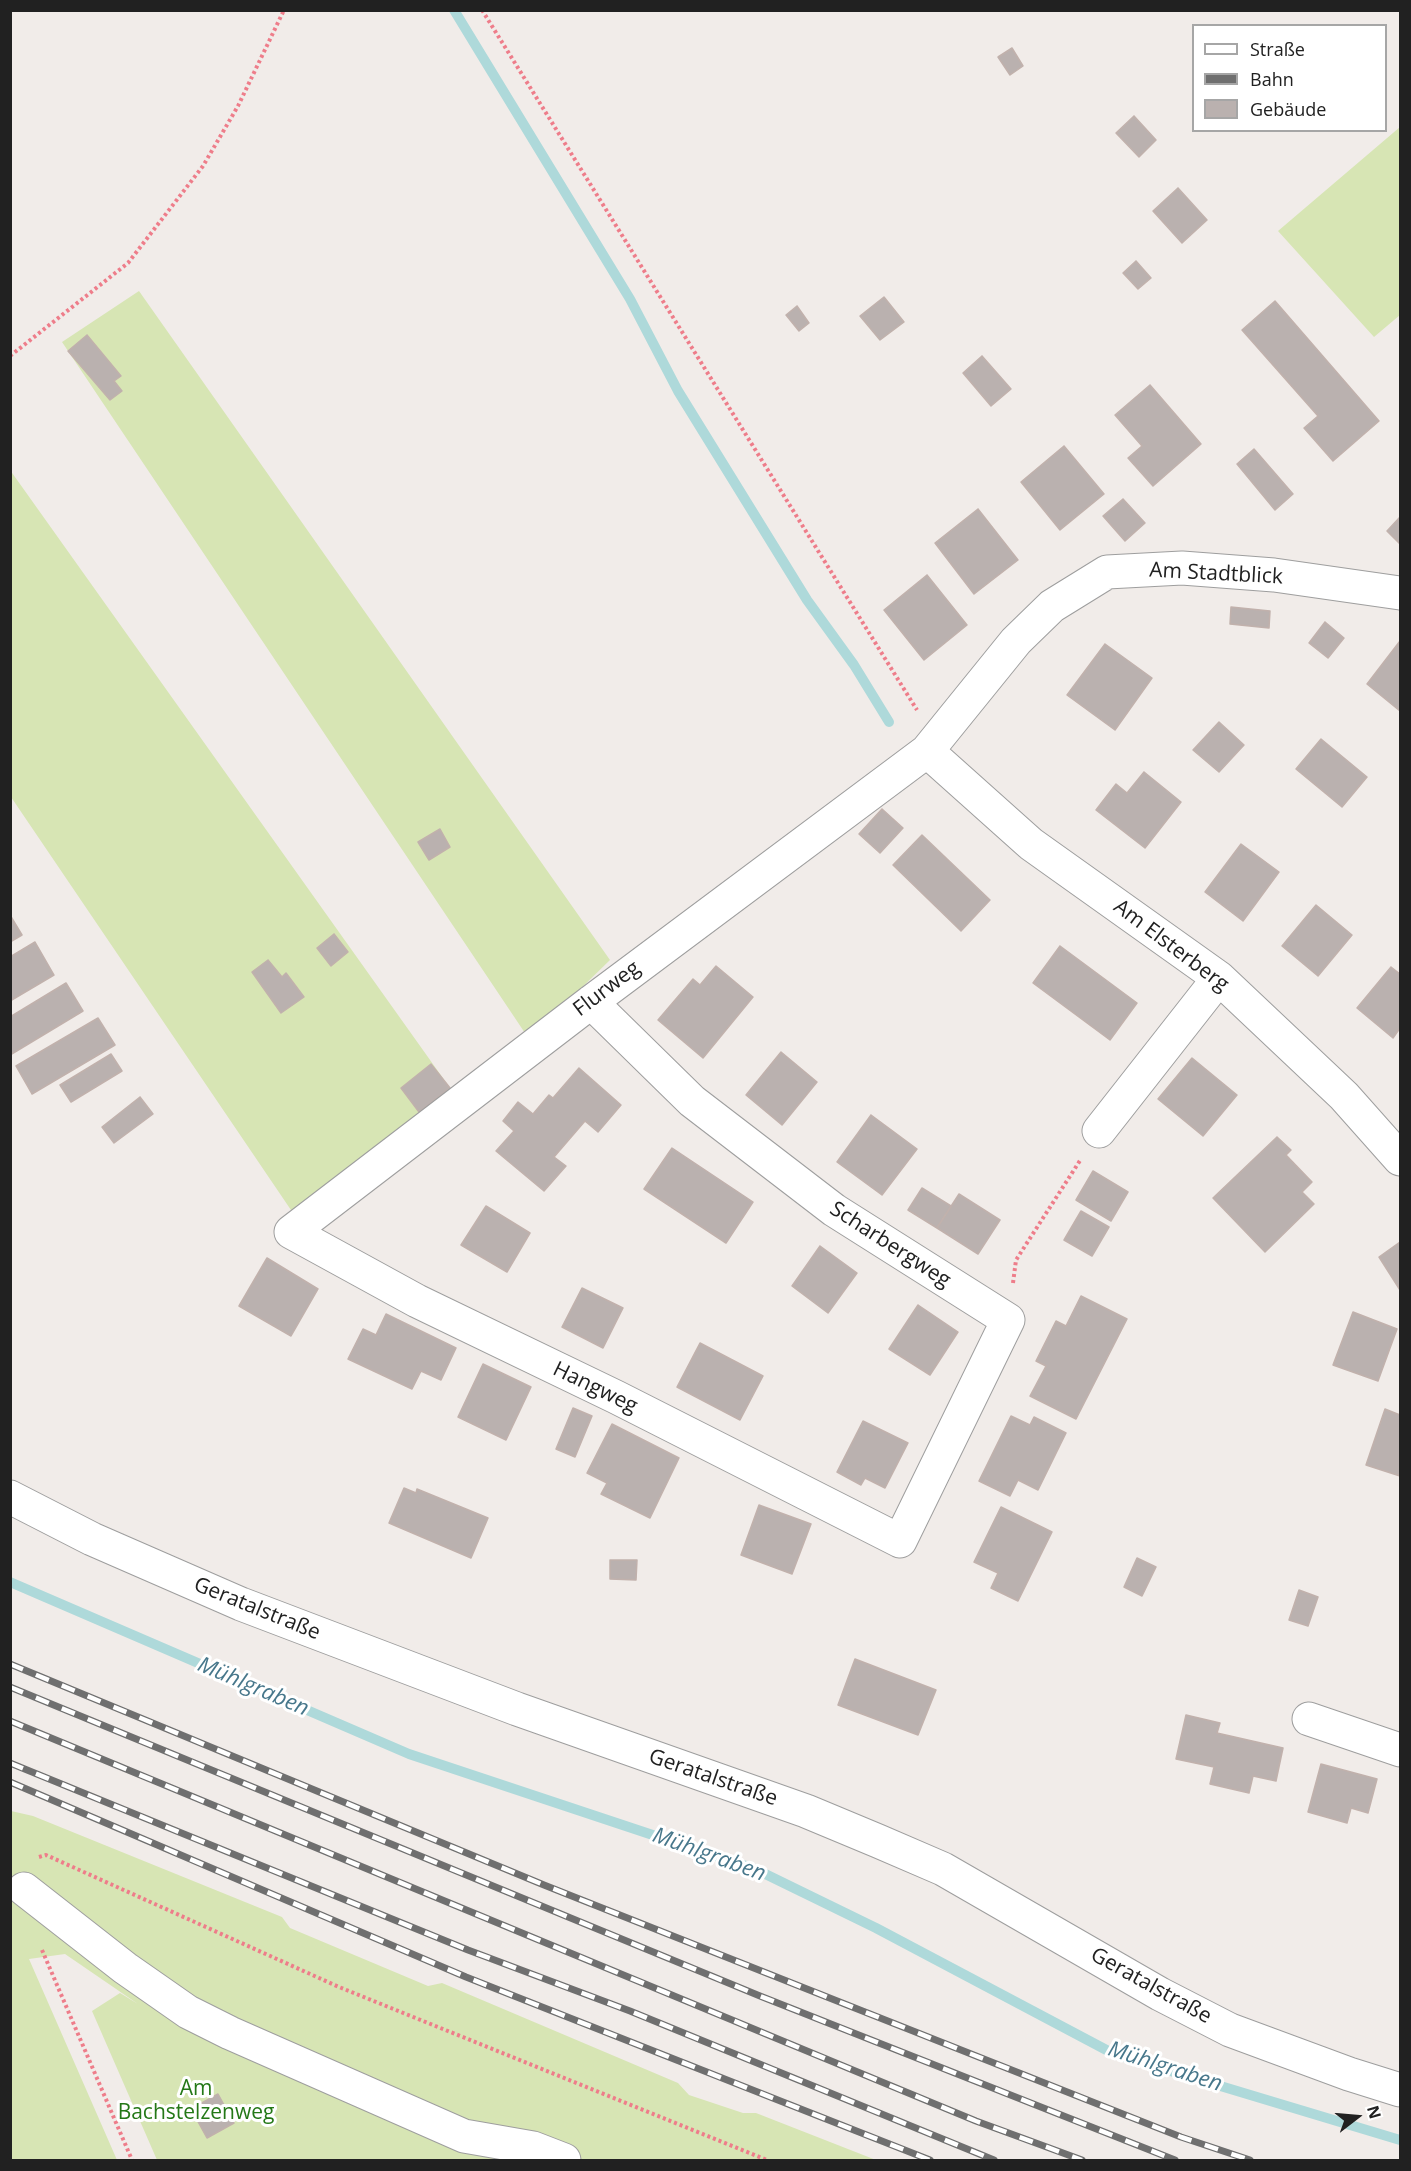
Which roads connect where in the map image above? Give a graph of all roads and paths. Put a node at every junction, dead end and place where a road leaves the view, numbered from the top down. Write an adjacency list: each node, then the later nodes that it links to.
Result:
1 (284, 10): 3 (path)
2 (482, 10): 5 (path)
3 (10, 356)
4 (1401, 592): 5 (street, Am Stadtblick)
5 (932, 744): 6 (street, Am Elsterberg); 7 (street, Flurweg)
6 (1219, 978): 8 (street); 9 (street, Am Elsterberg)
7 (591, 1002): 10 (street, Flurweg); 13 (street, Scharbergweg)
8 (1099, 1131): 11 (path)
9 (1401, 1159)
10 (291, 1232): 13 (street, Hangweg)
11 (1016, 1260)
12 (10, 1497): 18 (street, Geratalstraße)
13 (900, 1541)
14 (1309, 1719): 15 (street)
15 (1401, 1750)
16 (26, 1875): 20 (street); 21 (path)
17 (42, 1948): 19 (path)
18 (1401, 2090)
19 (132, 2160)
20 (564, 2160)
21 (767, 2160)

